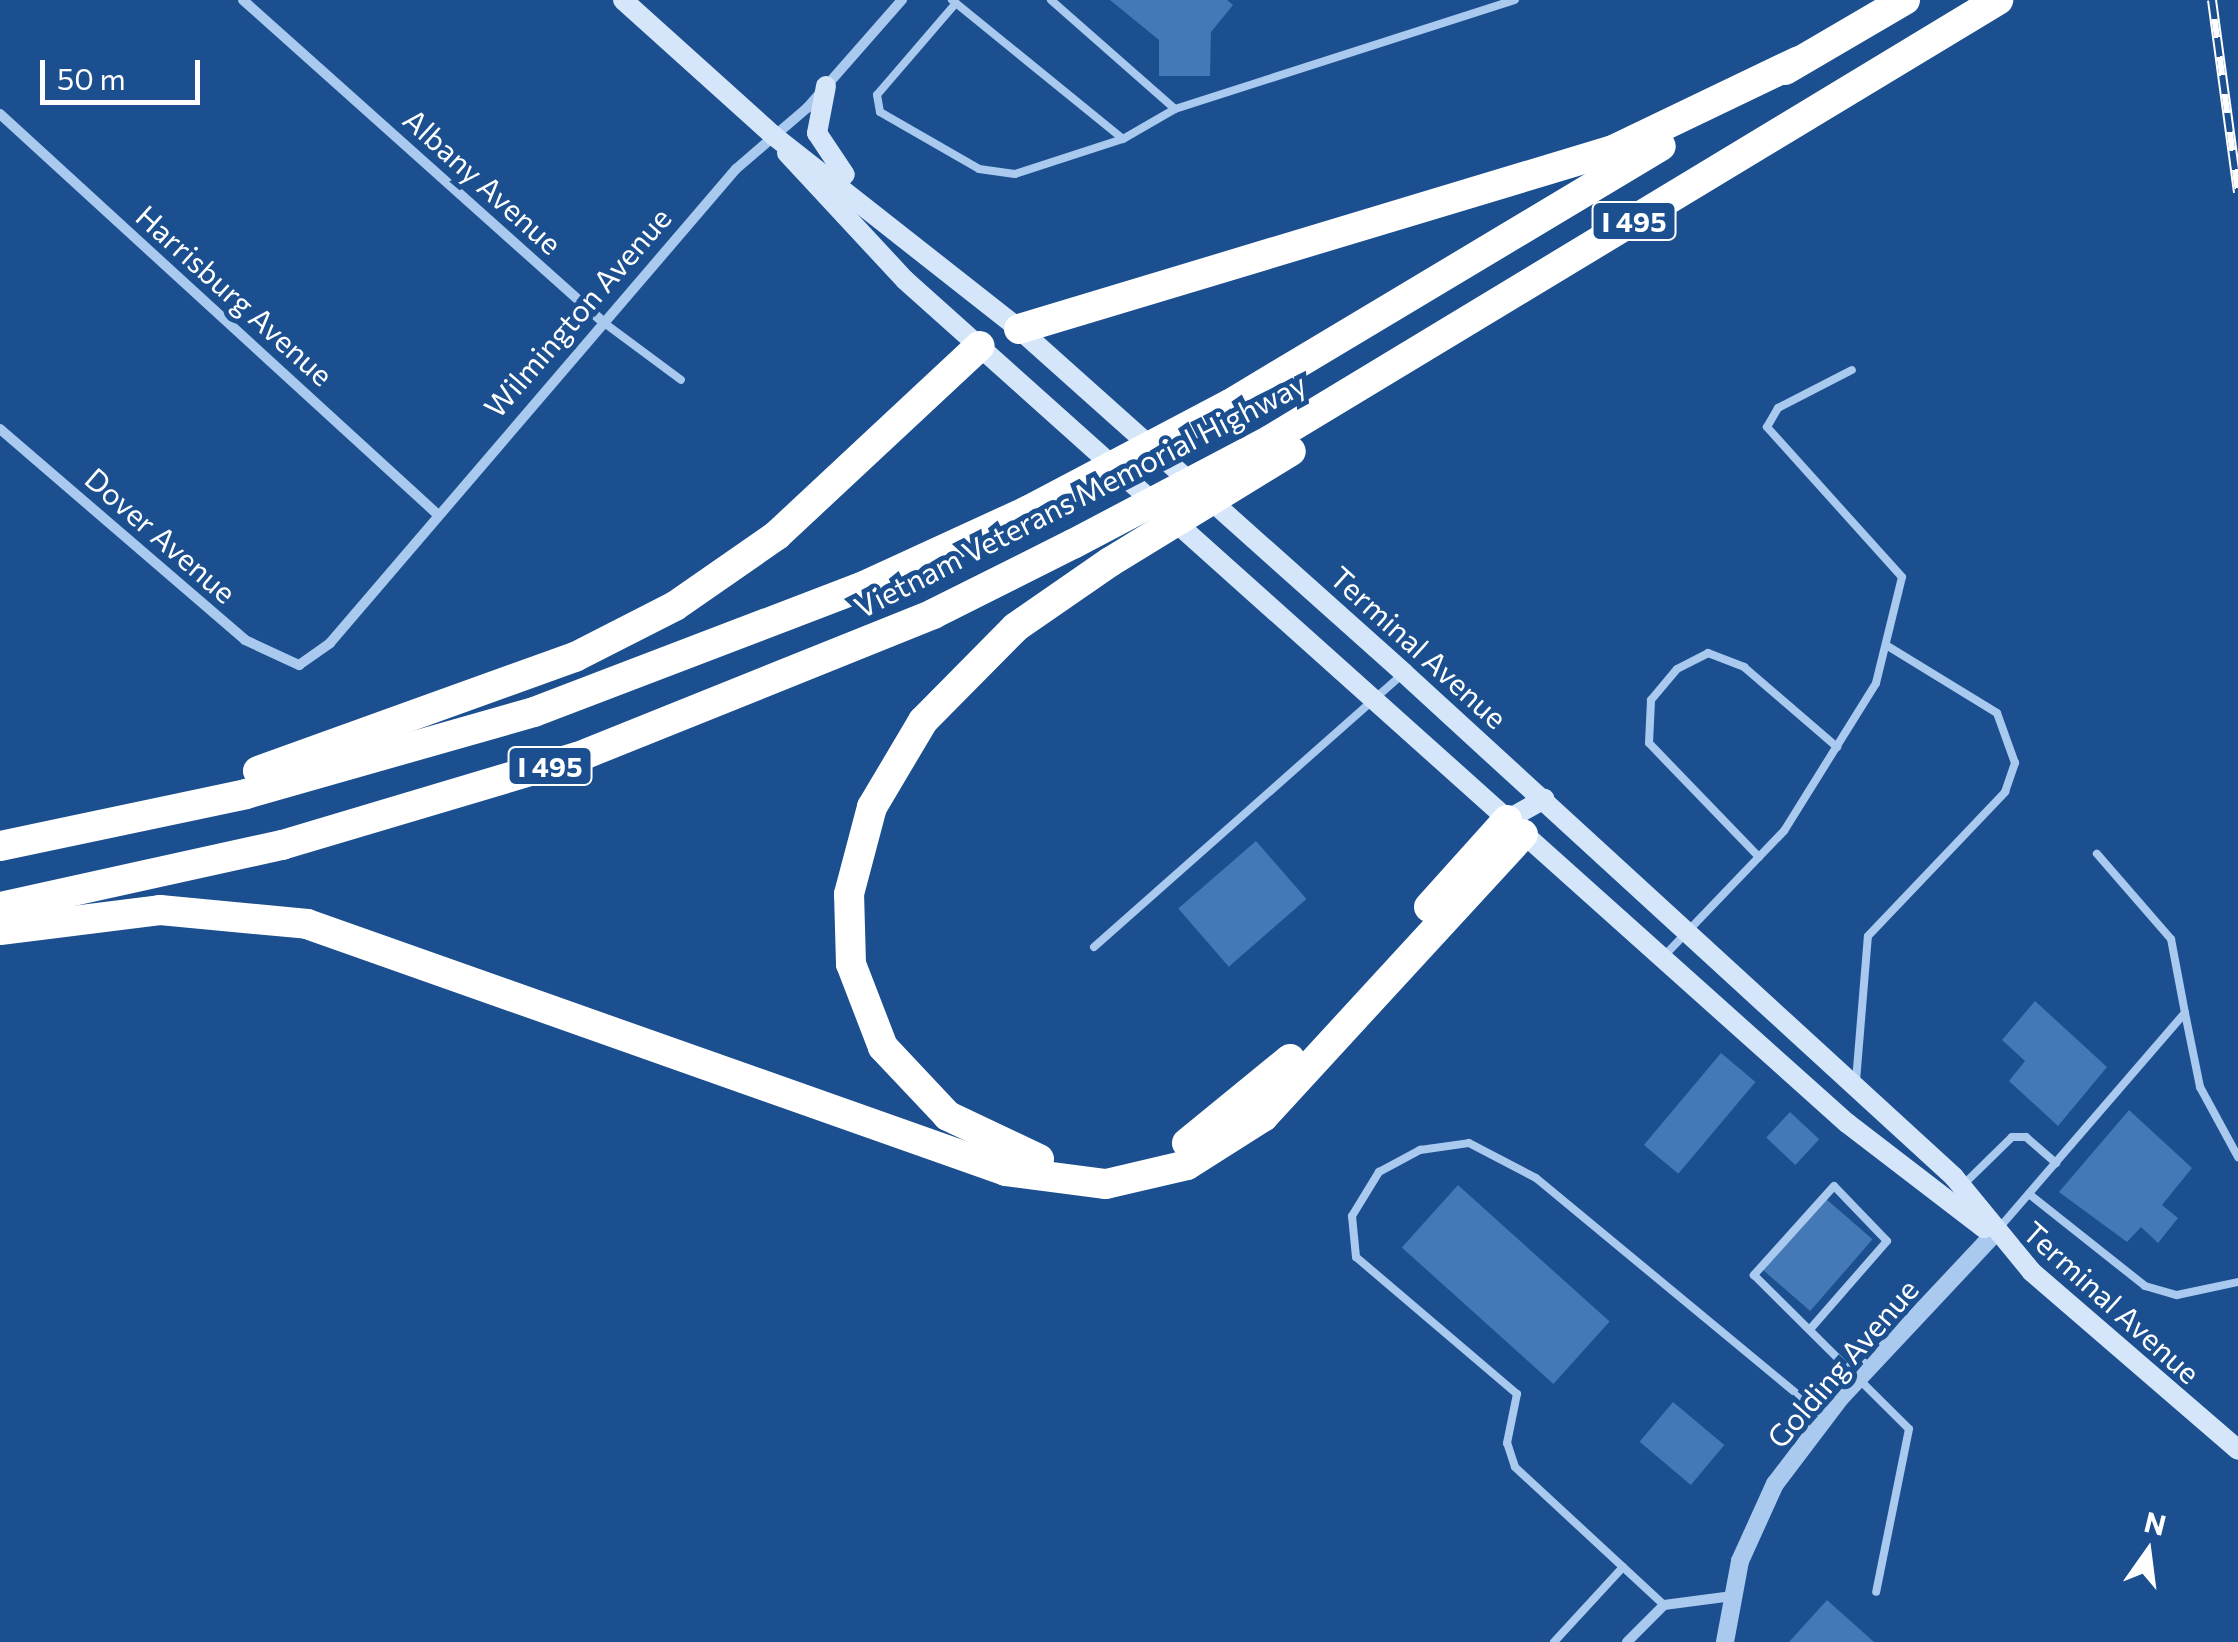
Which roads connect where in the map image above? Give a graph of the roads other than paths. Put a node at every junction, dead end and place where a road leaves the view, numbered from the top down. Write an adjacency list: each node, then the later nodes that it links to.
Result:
1 (243, 0): 16 (street, Albany Avenue)
2 (623, 0): 13 (main road, Terminal Avenue)
3 (902, 0): 10 (street, Wilmington Avenue)
4 (1051, 0): 11 (lane)
5 (1515, 0): 11 (lane)
6 (1905, 0): 9 (highway, Vietnam Veterans Memorial Highway / I 495)
7 (1998, 0): 22 (highway, Vietnam Veterans Memorial Highway / I 495)
8 (954, 2): 14 (lane); 14 (lane)
9 (1799, 61): 17 (highway); 31 (highway, Vietnam Veterans Memorial Highway / I 495, bridge)
10 (826, 86): 13 (street, Wilmington Avenue); 15 (main road)
11 (1175, 108): 14 (lane)
12 (0, 114): 23 (street, Harrisburg Avenue)
13 (774, 136): 15 (main road, Terminal Avenue); 16 (street, Wilmington Avenue); 18 (main road, Terminal Avenue)
14 (1123, 139)
15 (936, 257): 17 (main road, Terminal Avenue)
16 (600, 320): 20 (lane); 23 (street, Wilmington Avenue)
17 (1019, 328): 18 (main road); 26 (main road, Terminal Avenue)
18 (980, 346): 27 (main road, Terminal Avenue); 31 (highway)
19 (1852, 370): 24 (lane)
20 (681, 380)
21 (0, 430): 25 (street, Dover Avenue)
22 (1281, 446): 30 (highway, bridge); 35 (highway, Vietnam Veterans Memorial Highway / I 495, bridge)
23 (436, 513): 25 (street, Wilmington Avenue)
24 (1886, 645): 28 (lane); 41 (lane)
25 (299, 665)
26 (1404, 674): 27 (lane); 29 (main road, Terminal Avenue)
27 (1374, 700): 30 (main road, Terminal Avenue); 38 (lane)
28 (1836, 747): 34 (lane); 34 (lane)
29 (1544, 800): 30 (main road); 37 (main road, Terminal Avenue)
30 (1515, 827): 36 (highway); 39 (main road, Terminal Avenue)
31 (51, 838): 32 (highway, Vietnam Veterans Memorial Highway / I 495)
32 (0, 846)
33 (2097, 854): 40 (lane)
34 (1759, 857): 37 (lane)
35 (0, 907)
36 (0, 930)
37 (1688, 931): 39 (lane); 41 (main road, Terminal Avenue)
38 (1094, 947)
39 (1662, 958): 46 (main road, Terminal Avenue)
40 (2185, 1013): 42 (lane); 43 (lane)
41 (1855, 1086): 44 (main road, Terminal Avenue)
42 (2238, 1157)
43 (2056, 1163): 44 (lane); 45 (lane)
44 (1960, 1187): 46 (main road, Terminal Avenue)
45 (2029, 1194): 46 (lane); 47 (lane)
46 (1994, 1234): 49 (street, Golding Avenue); 51 (main road, Terminal Avenue)
47 (2238, 1282)
48 (1812, 1328): 48 (lane); 49 (lane)
49 (1859, 1378): 50 (street, Golding Avenue); 53 (lane)
50 (1825, 1417): 52 (lane); 54 (street, Golding Avenue)
51 (2238, 1450)
52 (1623, 1567): 55 (lane); 56 (lane)
53 (1876, 1592)
54 (1732, 1596): 55 (street); 58 (street, Golding Avenue)
55 (1664, 1605): 57 (street)
56 (1554, 1642)
57 (1627, 1642)
58 (1725, 1642)

